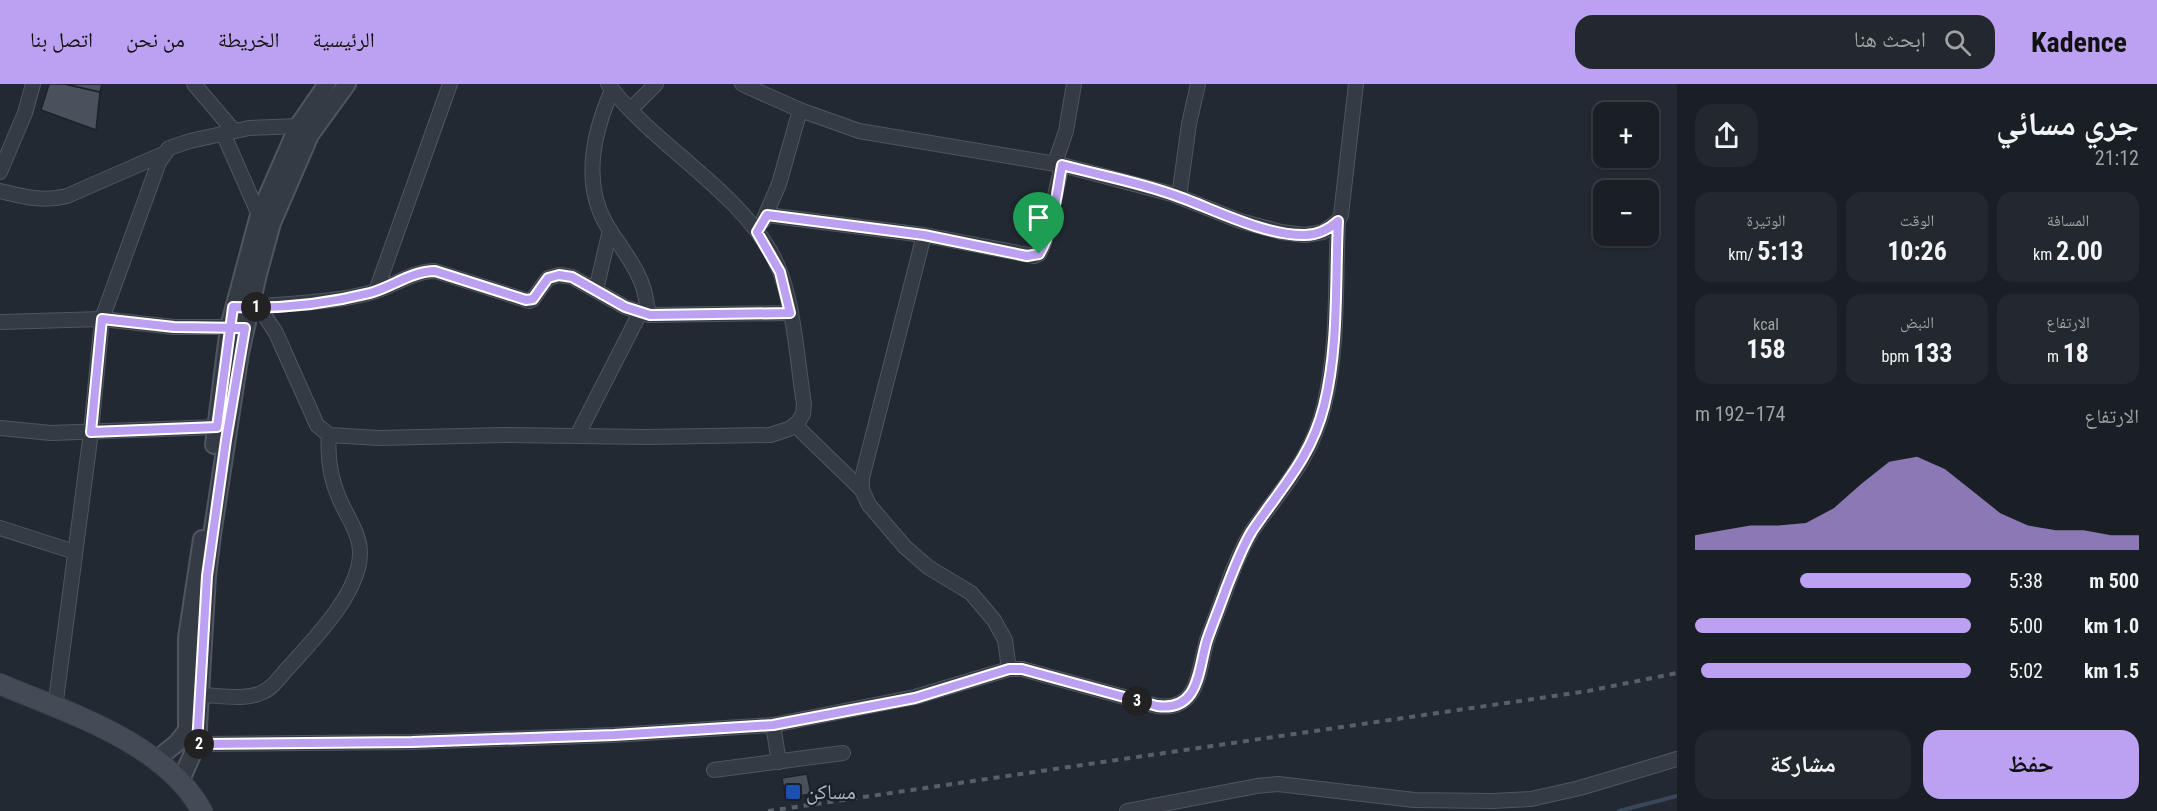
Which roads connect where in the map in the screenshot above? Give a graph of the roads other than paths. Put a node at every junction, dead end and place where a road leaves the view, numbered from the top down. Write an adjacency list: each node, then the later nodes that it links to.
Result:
1 (33, 84): 18 (street)
2 (194, 84): 15 (street)
3 (327, 84): 14 (street)
4 (347, 84): 29 (street)
5 (450, 84): 28 (street)
6 (657, 84): 12 (street)
7 (742, 84): 13 (street)
8 (1074, 84): 17 (street)
9 (1198, 84): 20 (street)
10 (1356, 84): 23 (street)
11 (610, 87): 12 (street); 24 (street)
12 (631, 109): 25 (street)
13 (800, 110): 17 (street); 22 (street)
14 (298, 126): 15 (street); 21 (street)
15 (229, 132): 16 (street); 21 (street)
16 (162, 154): 19 (street); 32 (street)
17 (1059, 164): 20 (street); 26 (street)
18 (0, 172)
19 (0, 191)
20 (1179, 197): 23 (street)
21 (259, 215): 29 (street)
22 (767, 215): 25 (street); 26 (street)
23 (1338, 221): 44 (street)
24 (610, 230): 27 (street); 31 (street)
25 (757, 232): 30 (street)
26 (924, 235): 41 (street)
27 (596, 290): 28 (street); 31 (street)
28 (376, 291): 29 (street)
29 (247, 307): 34 (street); 39 (street)
30 (790, 313): 31 (street); 35 (street)
31 (645, 314): 40 (street)
32 (102, 319): 33 (street); 34 (street); 38 (street)
33 (0, 322)
34 (237, 327): 36 (street); 46 (street)
35 (795, 425): 40 (street); 41 (street)
36 (217, 427): 38 (street); 51 (street)
37 (0, 428): 38 (street)
38 (91, 432): 43 (street)
39 (329, 435): 40 (street); 46 (street)
40 (578, 436)
41 (862, 490): 44 (street)
42 (0, 528): 43 (street)
43 (75, 552): 47 (street)
44 (1009, 669): 48 (street)
45 (0, 684): 47 (main road)
46 (200, 695): 49 (street)
47 (55, 708): 51 (main road)
48 (773, 725): 49 (street); 53 (street)
49 (197, 744): 55 (street)
50 (843, 753): 53 (street)
51 (158, 759): 55 (main road)
52 (1677, 759): 57 (street)
53 (779, 762): 54 (street)
54 (714, 770)
55 (180, 782): 56 (main road)
56 (202, 811)
57 (1127, 811)

